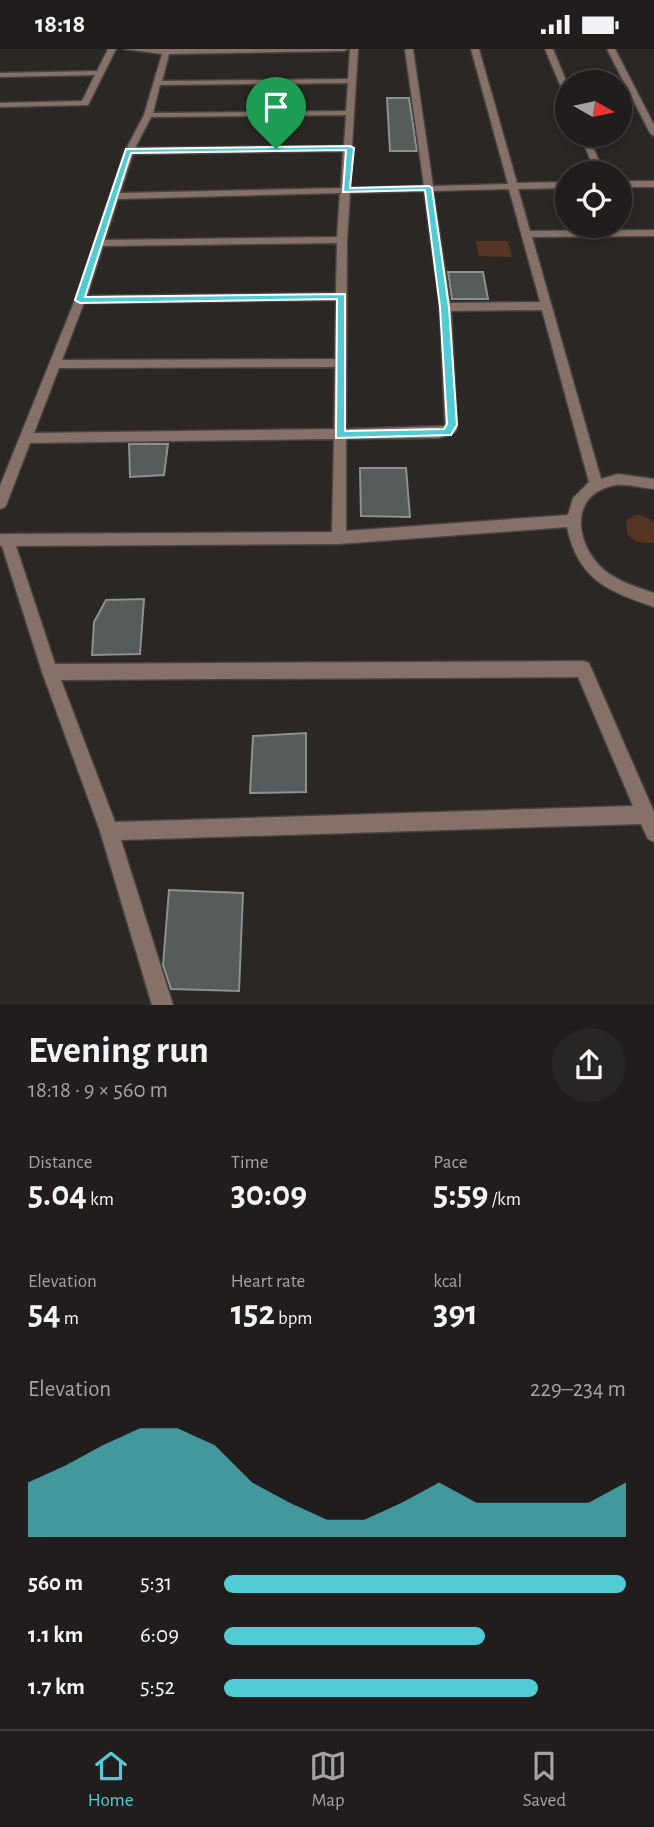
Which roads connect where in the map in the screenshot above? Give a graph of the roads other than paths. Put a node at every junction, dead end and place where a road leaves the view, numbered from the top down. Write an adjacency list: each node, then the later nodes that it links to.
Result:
1 (112, 49): 11 (street)
2 (128, 49): 9 (street)
3 (344, 49): 9 (street)
4 (354, 49): 13 (street)
5 (410, 49): 25 (street)
6 (475, 49): 23 (street)
7 (550, 49): 10 (street)
8 (611, 49): 18 (street)
9 (166, 52): 14 (street)
10 (558, 70)
11 (101, 73): 12 (street); 15 (street)
12 (0, 75)
13 (352, 81): 14 (street); 16 (street)
14 (158, 83): 17 (street)
15 (0, 105)
16 (351, 113): 17 (street); 19 (street)
17 (148, 115): 20 (street)
18 (654, 133)
19 (350, 148): 20 (street); 26 (street)
20 (129, 151): 27 (street)
21 (632, 184): 22 (street)
22 (654, 184)
23 (514, 185): 24 (street); 25 (street); 29 (street)
24 (555, 185)
25 (429, 188): 26 (street); 35 (street)
26 (346, 190): 27 (street); 30 (street)
27 (114, 196): 31 (street)
28 (654, 233): 29 (street)
29 (527, 234): 34 (street)
30 (342, 240): 31 (street); 32 (street)
31 (98, 243): 33 (street)
32 (342, 296): 33 (street); 36 (street)
33 (80, 300): 37 (street)
34 (544, 306): 35 (street); 41 (street)
35 (445, 307): 38 (street)
36 (341, 363): 37 (street); 38 (street)
37 (53, 364): 39 (street)
38 (340, 435): 39 (street); 44 (street)
39 (24, 438): 42 (street)
40 (654, 484): 41 (street)
41 (596, 485): 43 (street)
42 (0, 503)
43 (571, 521): 44 (street); 46 (street)
44 (339, 538): 45 (street)
45 (4, 540): 47 (street)
46 (654, 600)
47 (50, 672): 48 (street); 49 (street)
48 (646, 815): 49 (street); 50 (street)
49 (109, 831): 51 (street)
50 (654, 833)
51 (163, 1005)

